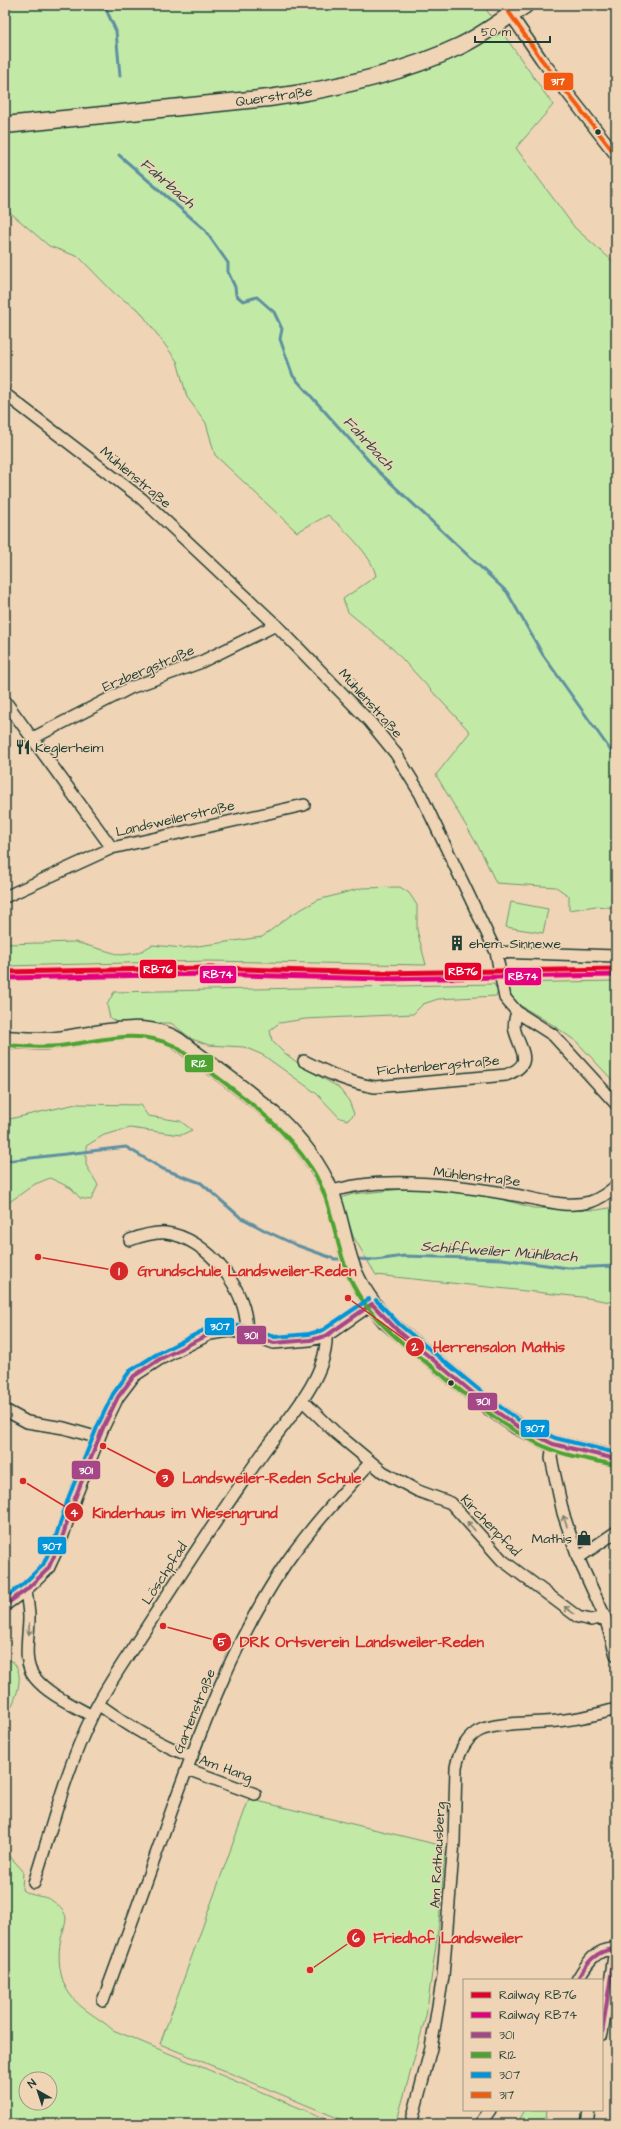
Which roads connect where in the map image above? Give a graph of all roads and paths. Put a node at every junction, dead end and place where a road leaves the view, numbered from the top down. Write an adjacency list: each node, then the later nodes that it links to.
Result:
1 (525, 5): 2 (street, Querstraße)
2 (507, 10): 3 (street, Querstraße); 4 (street)
3 (5, 125)
4 (616, 155)
5 (5, 394): 6 (street, Mühlenstraße)
6 (276, 625): 8 (street, Erzbergstraße); 12 (street, Mühlenstraße)
7 (5, 701): 8 (street, Landsweilerstraße)
8 (31, 739): 10 (street, Landsweilerstraße)
9 (304, 805): 10 (street, Landsweilerstraße)
10 (112, 848): 11 (street)
11 (5, 897)
12 (496, 952): 13 (street); 14 (street, Mühlenstraße)
13 (616, 956)
14 (517, 1012): 16 (street, Fichtenbergstraße); 17 (street, Mühlenstraße)
15 (7, 1041): 19 (street)
16 (304, 1061)
17 (616, 1104)
18 (616, 1186): 19 (street, Mühlenstraße)
19 (330, 1192): 21 (street)
20 (130, 1240): 22 (street)
21 (372, 1304): 23 (street); 27 (street)
22 (246, 1333): 23 (street); 26 (street)
23 (326, 1336): 24 (street, Löschpfad)
24 (302, 1400): 29 (street, Kirchenpfad); 36 (street, Löschpfad)
25 (5, 1410): 26 (street)
26 (98, 1438): 32 (street)
27 (553, 1444): 28 (street); 31 (street, one-way to 27)
28 (616, 1459)
29 (370, 1463): 34 (street, Kirchenpfad, one-way to 29); 39 (street, Gartenstraße)
30 (616, 1532): 31 (street)
31 (578, 1558): 34 (street)
32 (26, 1590): 33 (street); 38 (street, one-way to 38)
33 (5, 1605)
34 (605, 1617): 35 (street)
35 (616, 1655)
36 (98, 1704): 38 (street, Löschpfad); 39 (street)
37 (616, 1709): 49 (street, Am Rathausberg)
38 (92, 1716): 42 (street, Löschpfad)
39 (192, 1756): 40 (street, Gartenstraße)
40 (187, 1769): 41 (street, Am Hang); 45 (street, Gartenstraße)
41 (255, 1794)
42 (34, 1883)
43 (616, 1946): 44 (street); 46 (street)
44 (578, 1979)
45 (103, 2001)
46 (603, 2028)
47 (489, 2111): 50 (street)
48 (589, 2111): 51 (street)
49 (411, 2124)
50 (480, 2124)
51 (587, 2124)

